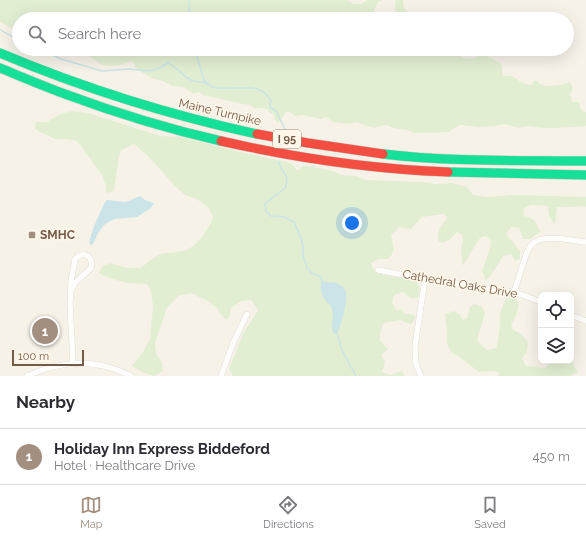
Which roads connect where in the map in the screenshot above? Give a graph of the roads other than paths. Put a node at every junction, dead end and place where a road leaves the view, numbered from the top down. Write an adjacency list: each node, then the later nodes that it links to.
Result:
1 (0, 46): 3 (highway)
2 (0, 53): 5 (highway, Maine Turnpike / I 95)
3 (12, 53)
4 (14, 56): 5 (highway)
5 (18, 60): 7 (highway, Maine Turnpike / I 95)
6 (0, 68): 8 (highway, I 95)
7 (586, 161)
8 (586, 175)
9 (586, 242): 15 (street)
10 (74, 262): 11 (street); 11 (street); 14 (street)
11 (89, 270): 14 (street)
12 (378, 270): 13 (street, Cathedral Oaks Drive)
13 (425, 279): 15 (street, Cathedral Oaks Drive); 24 (street)
14 (70, 291): 20 (street)
15 (514, 292): 16 (street, Cathedral Oaks Drive)
16 (538, 301)
17 (247, 314): 23 (street)
18 (574, 315): 19 (street)
19 (586, 321)
20 (73, 363): 21 (street); 22 (street)
21 (27, 376)
22 (131, 376)
23 (221, 376)
24 (421, 376)

